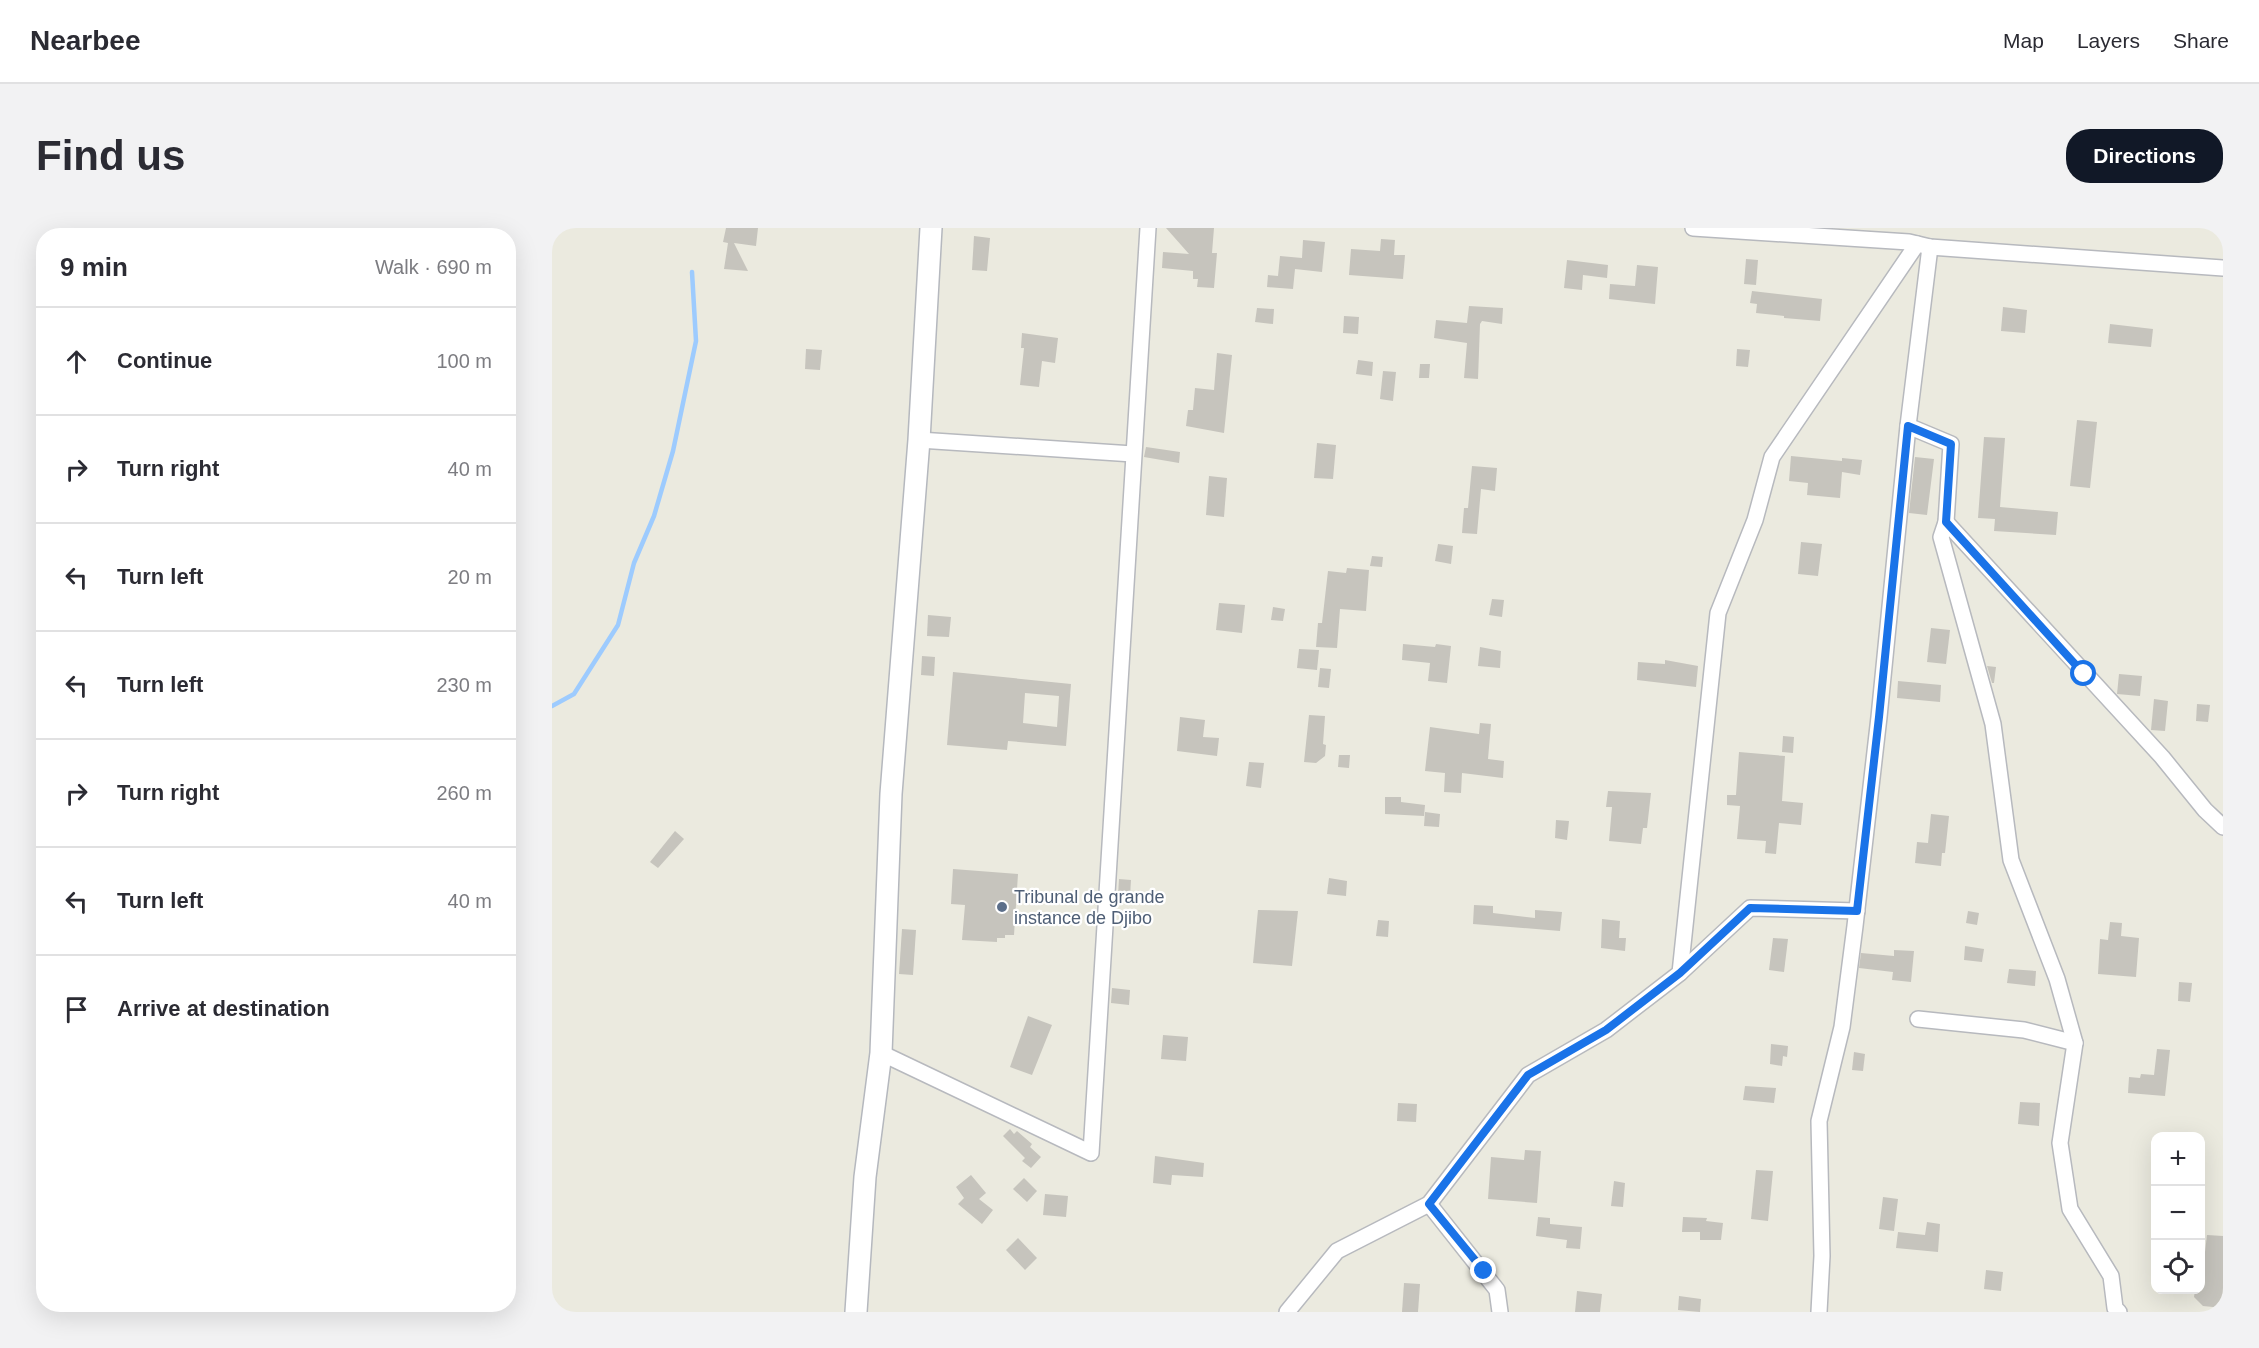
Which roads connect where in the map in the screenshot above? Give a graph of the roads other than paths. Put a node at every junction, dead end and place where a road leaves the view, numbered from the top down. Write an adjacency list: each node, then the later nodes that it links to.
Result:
1 (931, 228): 7 (main road)
2 (1148, 228): 8 (street)
3 (1693, 228): 4 (street)
4 (1917, 240): 5 (street); 6 (street); 12 (street)
5 (2223, 268)
6 (1908, 426): 9 (street); 11 (street)
7 (919, 440): 8 (street); 15 (main road)
8 (1133, 454): 15 (street)
9 (1946, 522): 10 (street); 14 (street)
10 (2223, 827)
11 (1857, 911): 12 (street); 20 (street)
12 (1680, 973): 16 (street)
13 (1918, 1019): 14 (street)
14 (2075, 1043): 21 (street)
15 (881, 1053): 17 (main road)
16 (1429, 1204): 18 (street); 19 (street)
17 (856, 1312)
18 (1287, 1312)
19 (1500, 1312)
20 (1819, 1312)
21 (2119, 1312)

